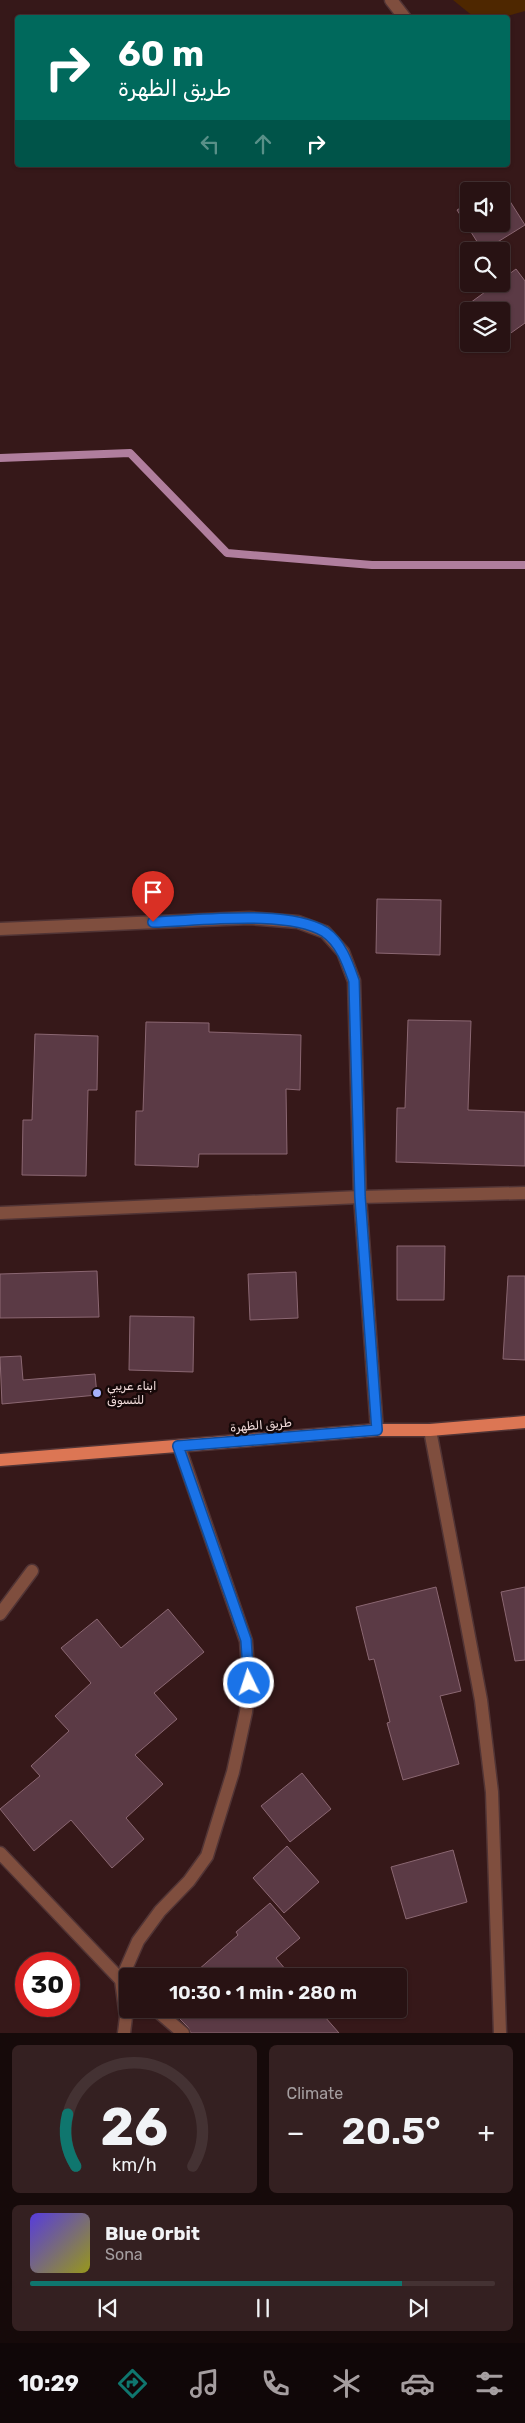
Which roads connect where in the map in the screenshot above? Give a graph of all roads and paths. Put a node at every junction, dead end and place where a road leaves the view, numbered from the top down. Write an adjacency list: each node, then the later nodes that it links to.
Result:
1 (391, 0): 2 (street)
2 (403, 15)
3 (0, 929): 5 (street)
4 (525, 1194): 5 (street)
5 (360, 1197): 6 (street); 8 (street)
6 (0, 1213)
7 (525, 1422): 9 (main road, طريق الظهرة)
8 (377, 1430): 9 (main road, طريق الظهرة); 10 (main road, طريق الظهرة)
9 (430, 1430): 21 (street)
10 (178, 1446): 11 (main road, طريق الظهرة); 15 (street)
11 (0, 1460)
12 (32, 1571): 13 (street)
13 (0, 1614)
14 (0, 1853): 16 (street)
15 (129, 1968)
16 (119, 1978)
17 (126, 2018): 19 (street)
18 (166, 2018): 20 (street)
19 (124, 2033)
20 (183, 2033)
21 (500, 2033)

